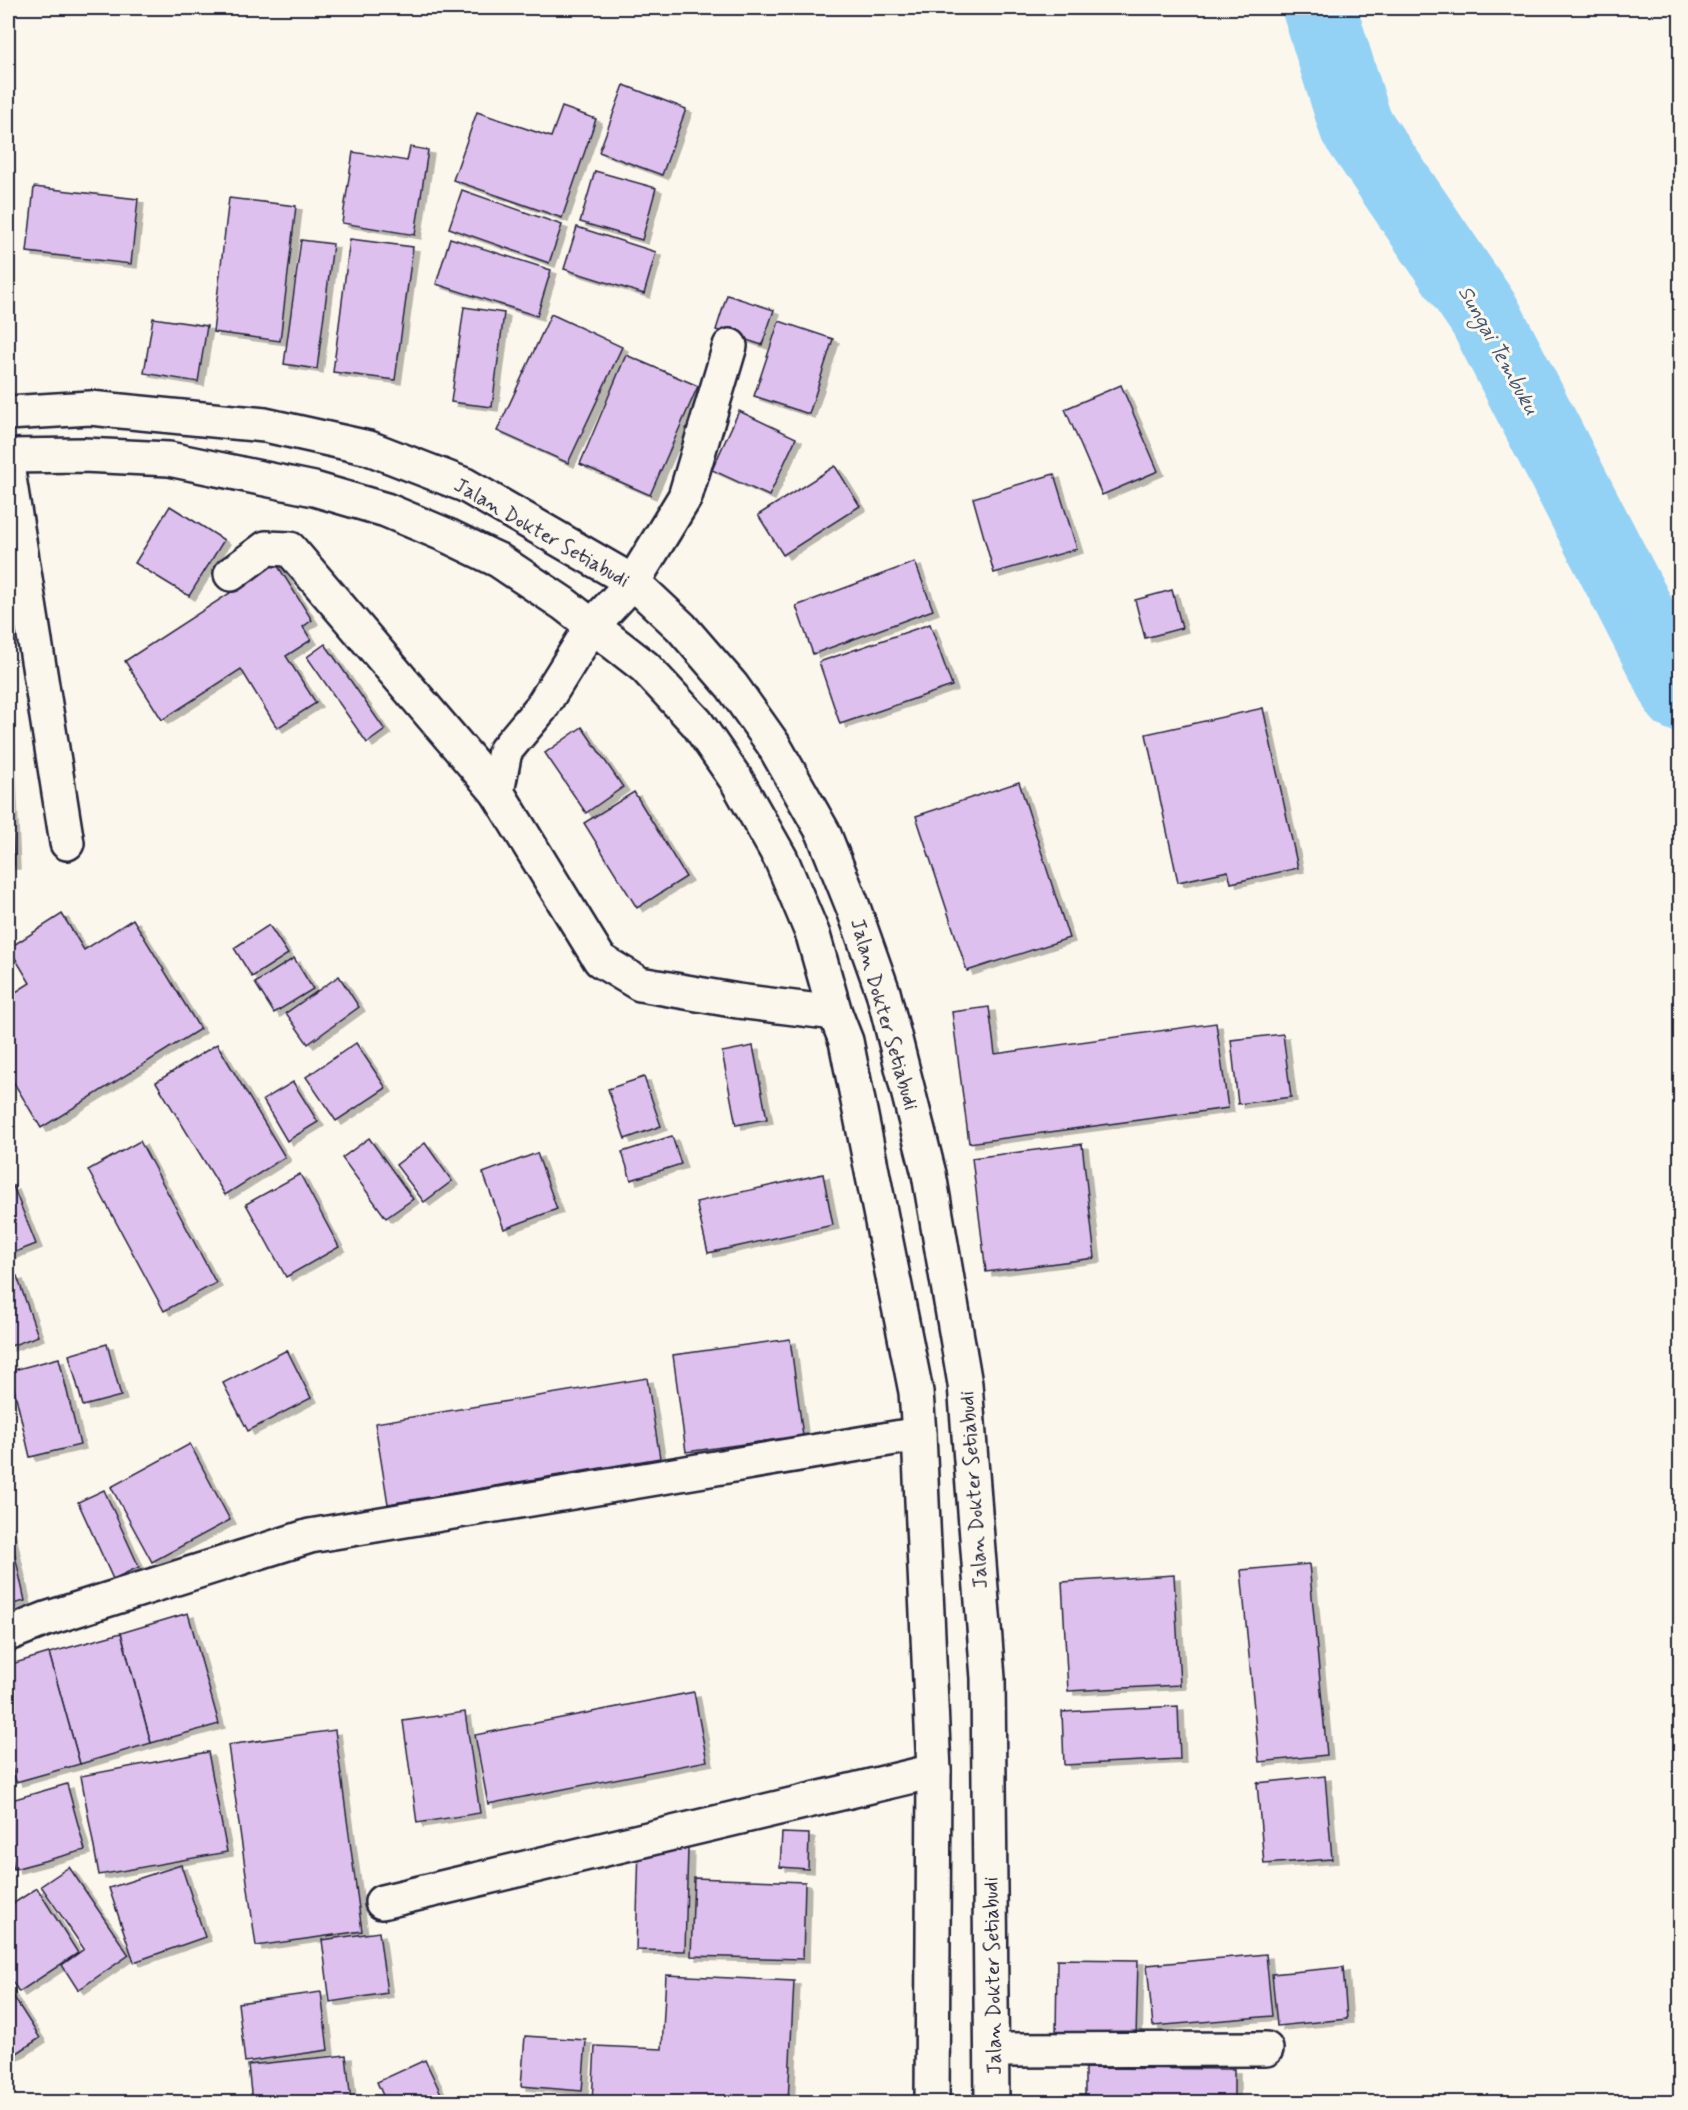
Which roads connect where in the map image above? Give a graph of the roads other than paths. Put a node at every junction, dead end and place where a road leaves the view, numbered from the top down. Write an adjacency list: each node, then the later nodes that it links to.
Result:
1 (730, 346): 6 (street)
2 (8, 413): 6 (street, Jalan Dokter Setiabudi)
3 (8, 456): 7 (street)
4 (8, 471): 9 (street)
5 (231, 574): 8 (street)
6 (633, 582): 7 (street); 16 (street, Jalan Dokter Setiabudi)
7 (592, 626): 8 (street); 10 (street)
8 (498, 792): 10 (street)
9 (67, 843)
10 (835, 1013): 11 (street)
11 (919, 1434): 12 (street); 13 (street)
12 (8, 1634)
13 (934, 1770): 14 (street); 17 (street)
14 (382, 1902)
15 (1266, 2049): 16 (street)
16 (993, 2050): 18 (street, Jalan Dokter Setiabudi)
17 (932, 2103)
18 (992, 2103)

